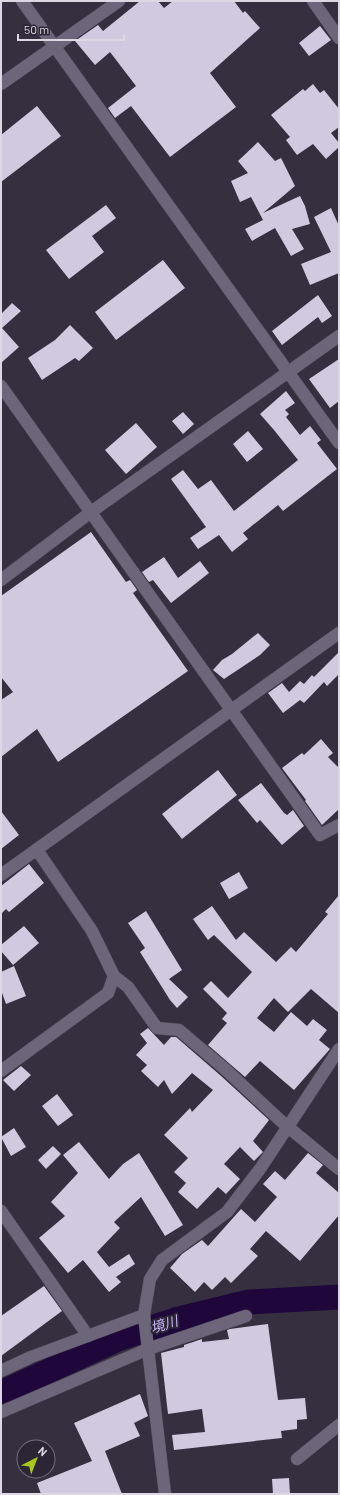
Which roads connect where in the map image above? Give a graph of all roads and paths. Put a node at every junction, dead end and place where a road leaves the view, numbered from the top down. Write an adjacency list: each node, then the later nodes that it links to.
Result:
1 (22, 1): 5 (street)
2 (119, 1): 5 (street)
3 (313, 1): 4 (street)
4 (339, 38)
5 (55, 47): 6 (street); 8 (street)
6 (1, 84)
7 (339, 336): 8 (street)
8 (288, 374): 10 (street); 11 (street)
9 (1, 386): 11 (street)
10 (339, 443)
11 (91, 512): 12 (street); 14 (street)
12 (1, 580)
13 (339, 632): 14 (street)
14 (232, 711): 15 (street); 16 (street)
15 (339, 825)
16 (37, 850): 17 (street); 18 (street)
17 (1, 875)
18 (114, 976): 20 (street); 21 (street)
19 (339, 1049): 21 (street)
20 (1, 1071)
21 (288, 1127): 22 (street); 24 (street)
22 (339, 1169)
23 (1, 1211): 26 (street)
24 (144, 1315): 26 (street); 27 (street)
25 (246, 1316): 27 (street)
26 (88, 1336): 28 (street)
27 (148, 1346): 29 (street); 32 (street)
28 (1, 1372)
29 (1, 1412)
30 (339, 1425): 31 (street)
31 (297, 1459)
32 (165, 1494)

